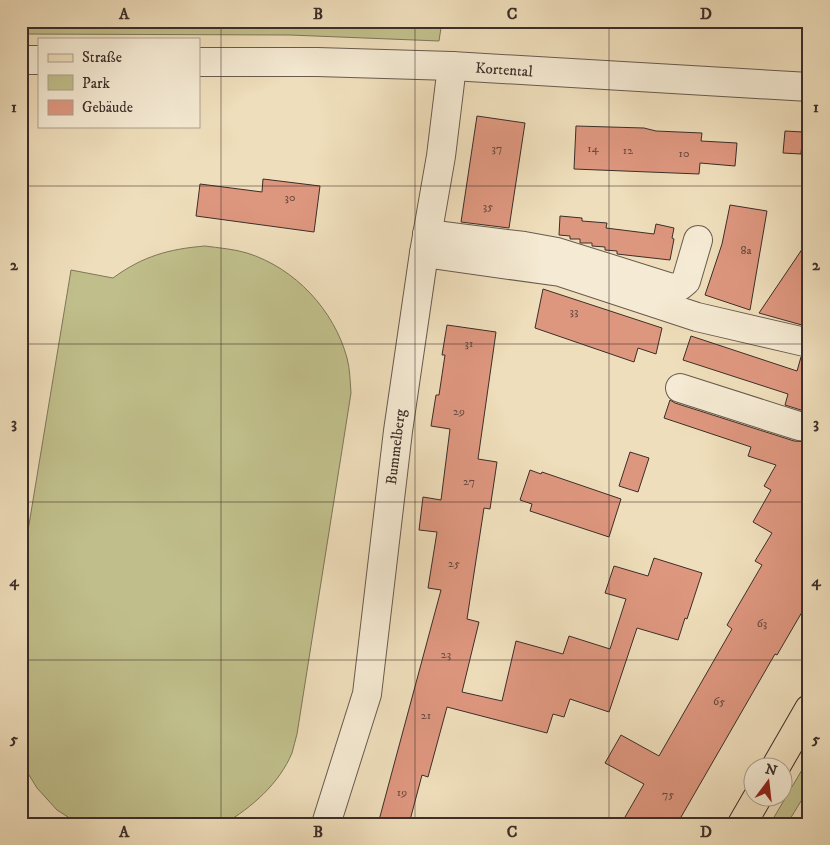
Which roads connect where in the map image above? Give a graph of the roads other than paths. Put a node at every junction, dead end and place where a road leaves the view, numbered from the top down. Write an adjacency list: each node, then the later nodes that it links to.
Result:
1 (21, 60): 2 (street)
2 (38, 60)
3 (200, 62): 4 (street, Kortental)
4 (452, 66): 5 (street, Kortental); 7 (street, Bummelberg)
5 (809, 87)
6 (698, 240): 7 (street)
7 (425, 243): 8 (street); 14 (street, Bummelberg)
8 (809, 343)
9 (680, 388): 10 (street)
10 (809, 427)
11 (809, 709): 12 (main road)
12 (780, 758)
13 (751, 808): 15 (main road)
14 (326, 824)
15 (742, 824)

